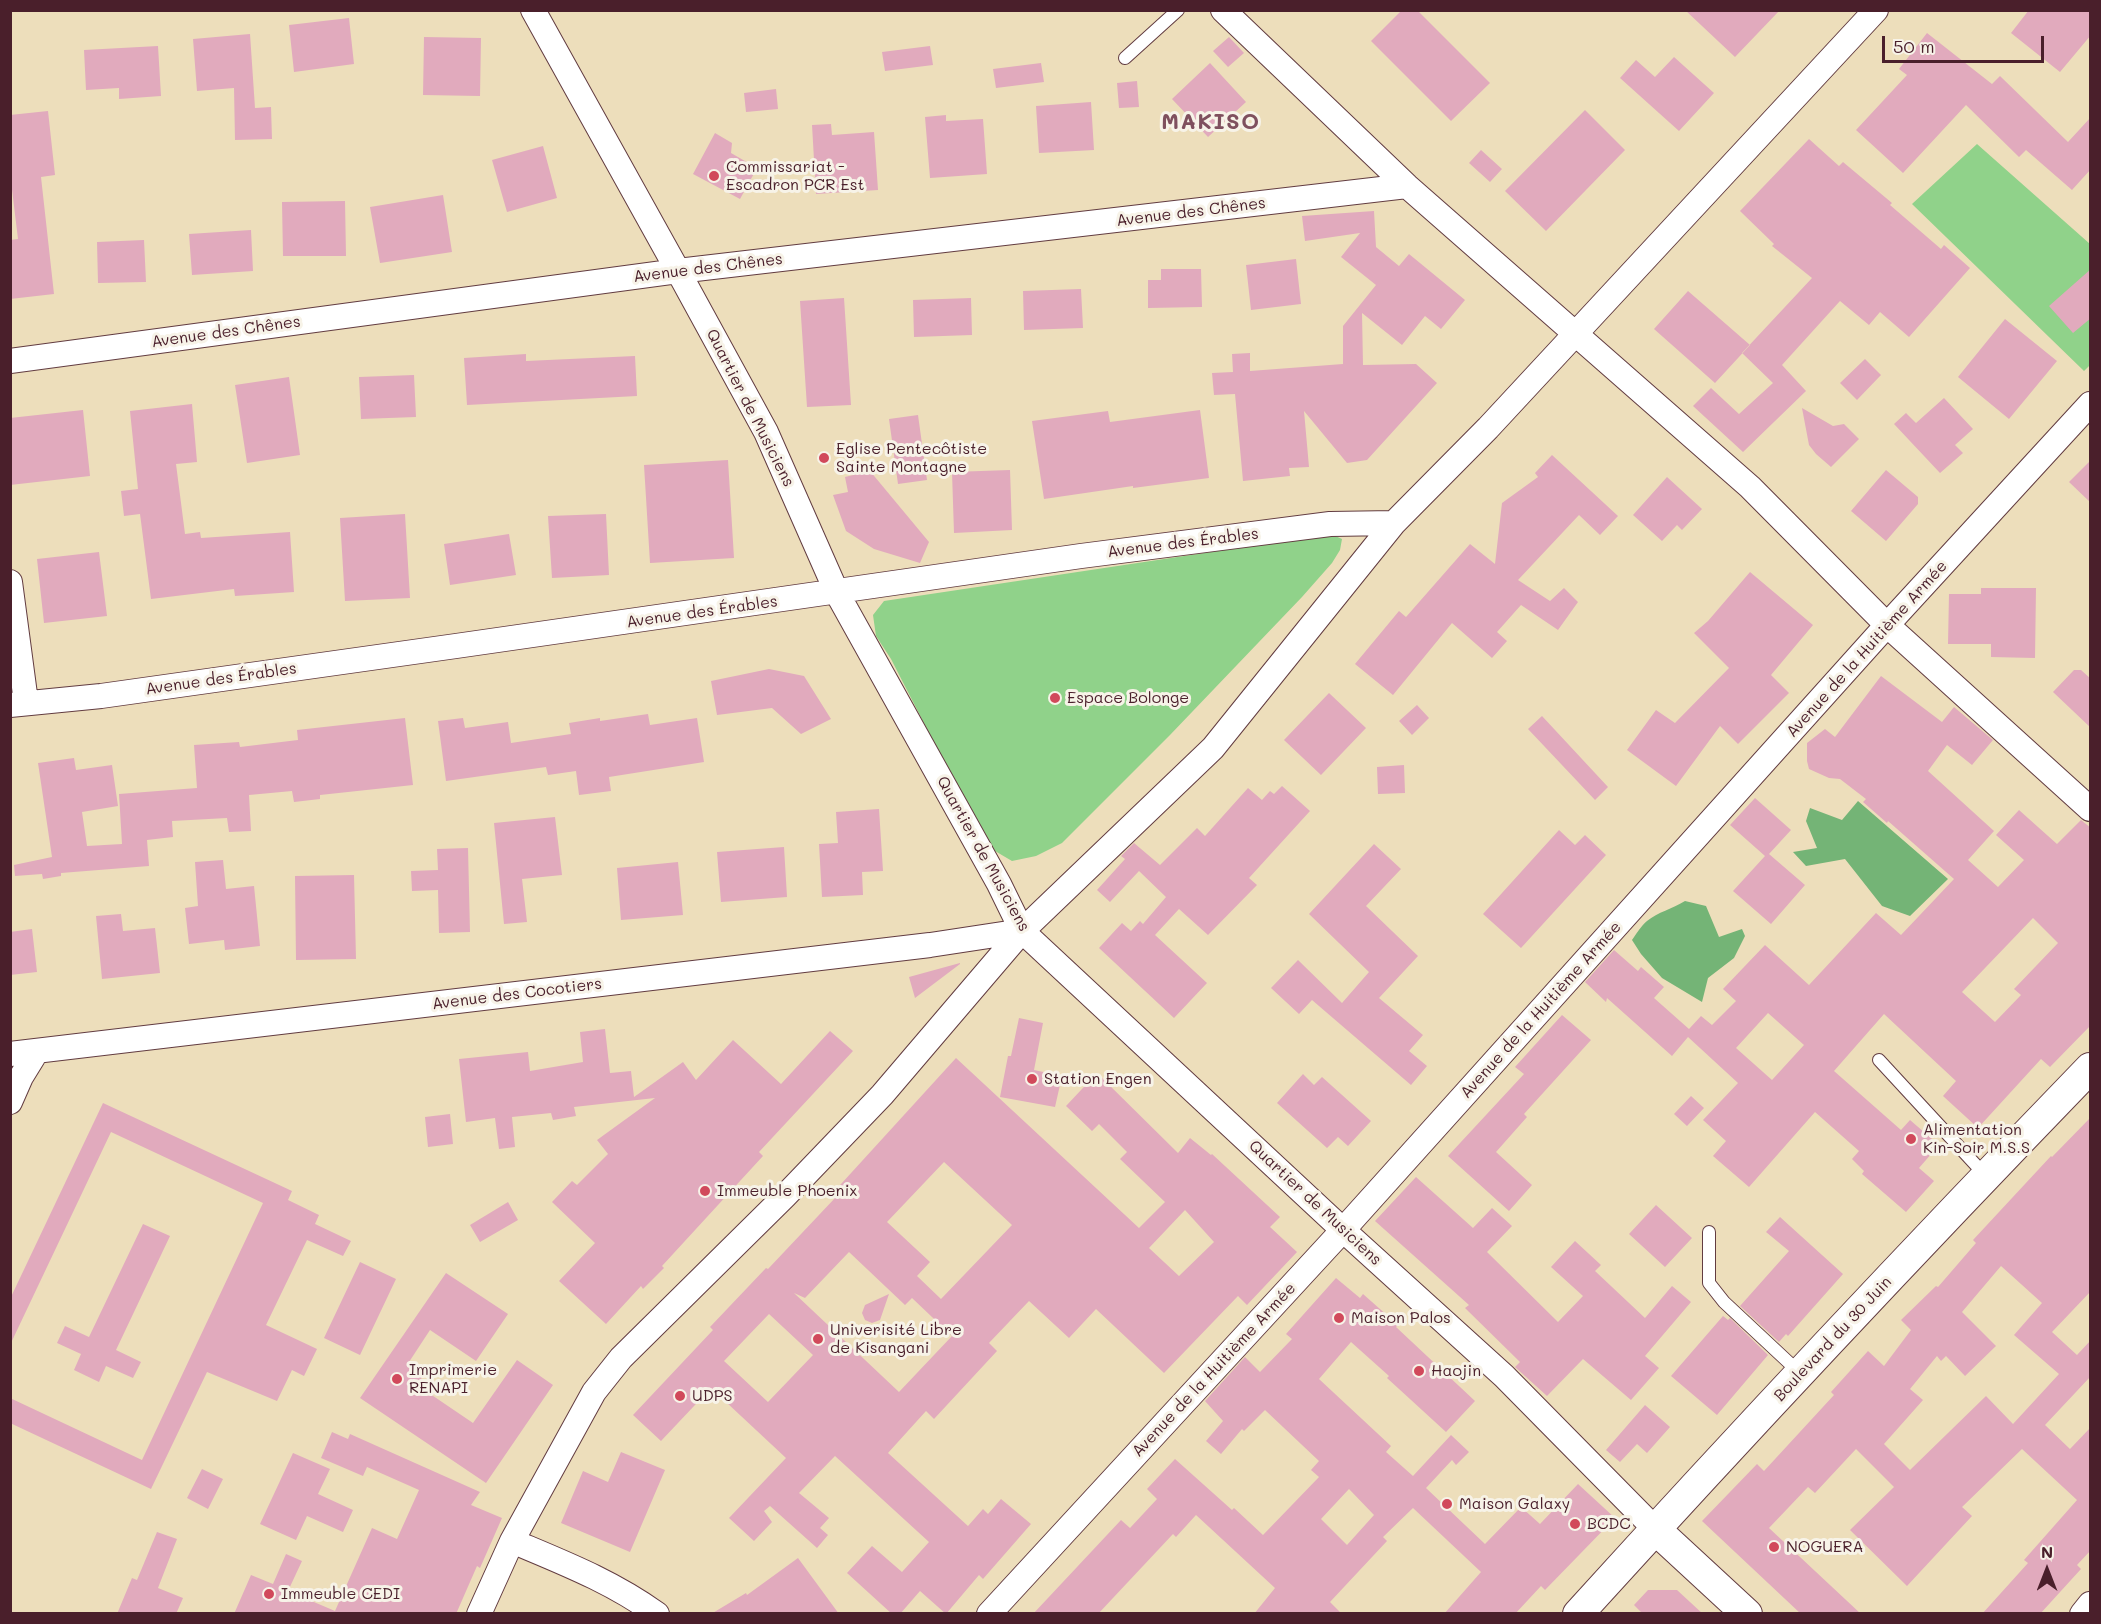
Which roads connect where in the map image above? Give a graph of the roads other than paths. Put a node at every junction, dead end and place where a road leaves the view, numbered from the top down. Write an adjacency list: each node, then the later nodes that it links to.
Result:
1 (533, 10): 7 (street, Quartier de Musiciens)
2 (1178, 10): 5 (lane)
3 (1223, 10): 6 (street)
4 (1875, 10): 8 (street)
5 (1125, 58)
6 (1407, 186): 7 (street, Avenue des Chênes); 8 (street)
7 (678, 271): 9 (street, Avenue des Chênes); 13 (street, Quartier de Musiciens)
8 (1575, 332): 11 (street); 14 (street)
9 (10, 361)
10 (2091, 404): 14 (street, Avenue de la Huitième Armée)
11 (1394, 522): 13 (street, Avenue des Érables); 17 (street)
12 (10, 582): 15 (street)
13 (837, 593): 15 (street, Avenue des Érables); 17 (street, Quartier de Musiciens)
14 (1887, 625): 16 (street); 24 (street, Avenue de la Huitième Armée)
15 (18, 704)
16 (2091, 809)
17 (1022, 931): 18 (street, Avenue des Cocotiers); 24 (street, Quartier de Musiciens); 28 (street)
18 (38, 1051): 19 (street, Avenue des Cocotiers); 22 (street)
19 (10, 1054)
20 (1879, 1060): 23 (lane)
21 (2091, 1068): 23 (street, Boulevard du 30 Juin)
22 (10, 1102)
23 (1986, 1176): 26 (street, Boulevard du 30 Juin)
24 (1343, 1230): 27 (street, Quartier de Musiciens); 32 (street, Avenue de la Huitième Armée)
25 (1709, 1232): 26 (lane)
26 (1801, 1373): 27 (street, Boulevard du 30 Juin)
27 (1655, 1529): 33 (street, Boulevard du 30 Juin); 34 (street)
28 (512, 1541): 30 (street); 31 (street)
29 (2091, 1604): 35 (street)
30 (479, 1614)
31 (657, 1614)
32 (989, 1614)
33 (1578, 1614)
34 (1747, 1614)
35 (2082, 1614)

